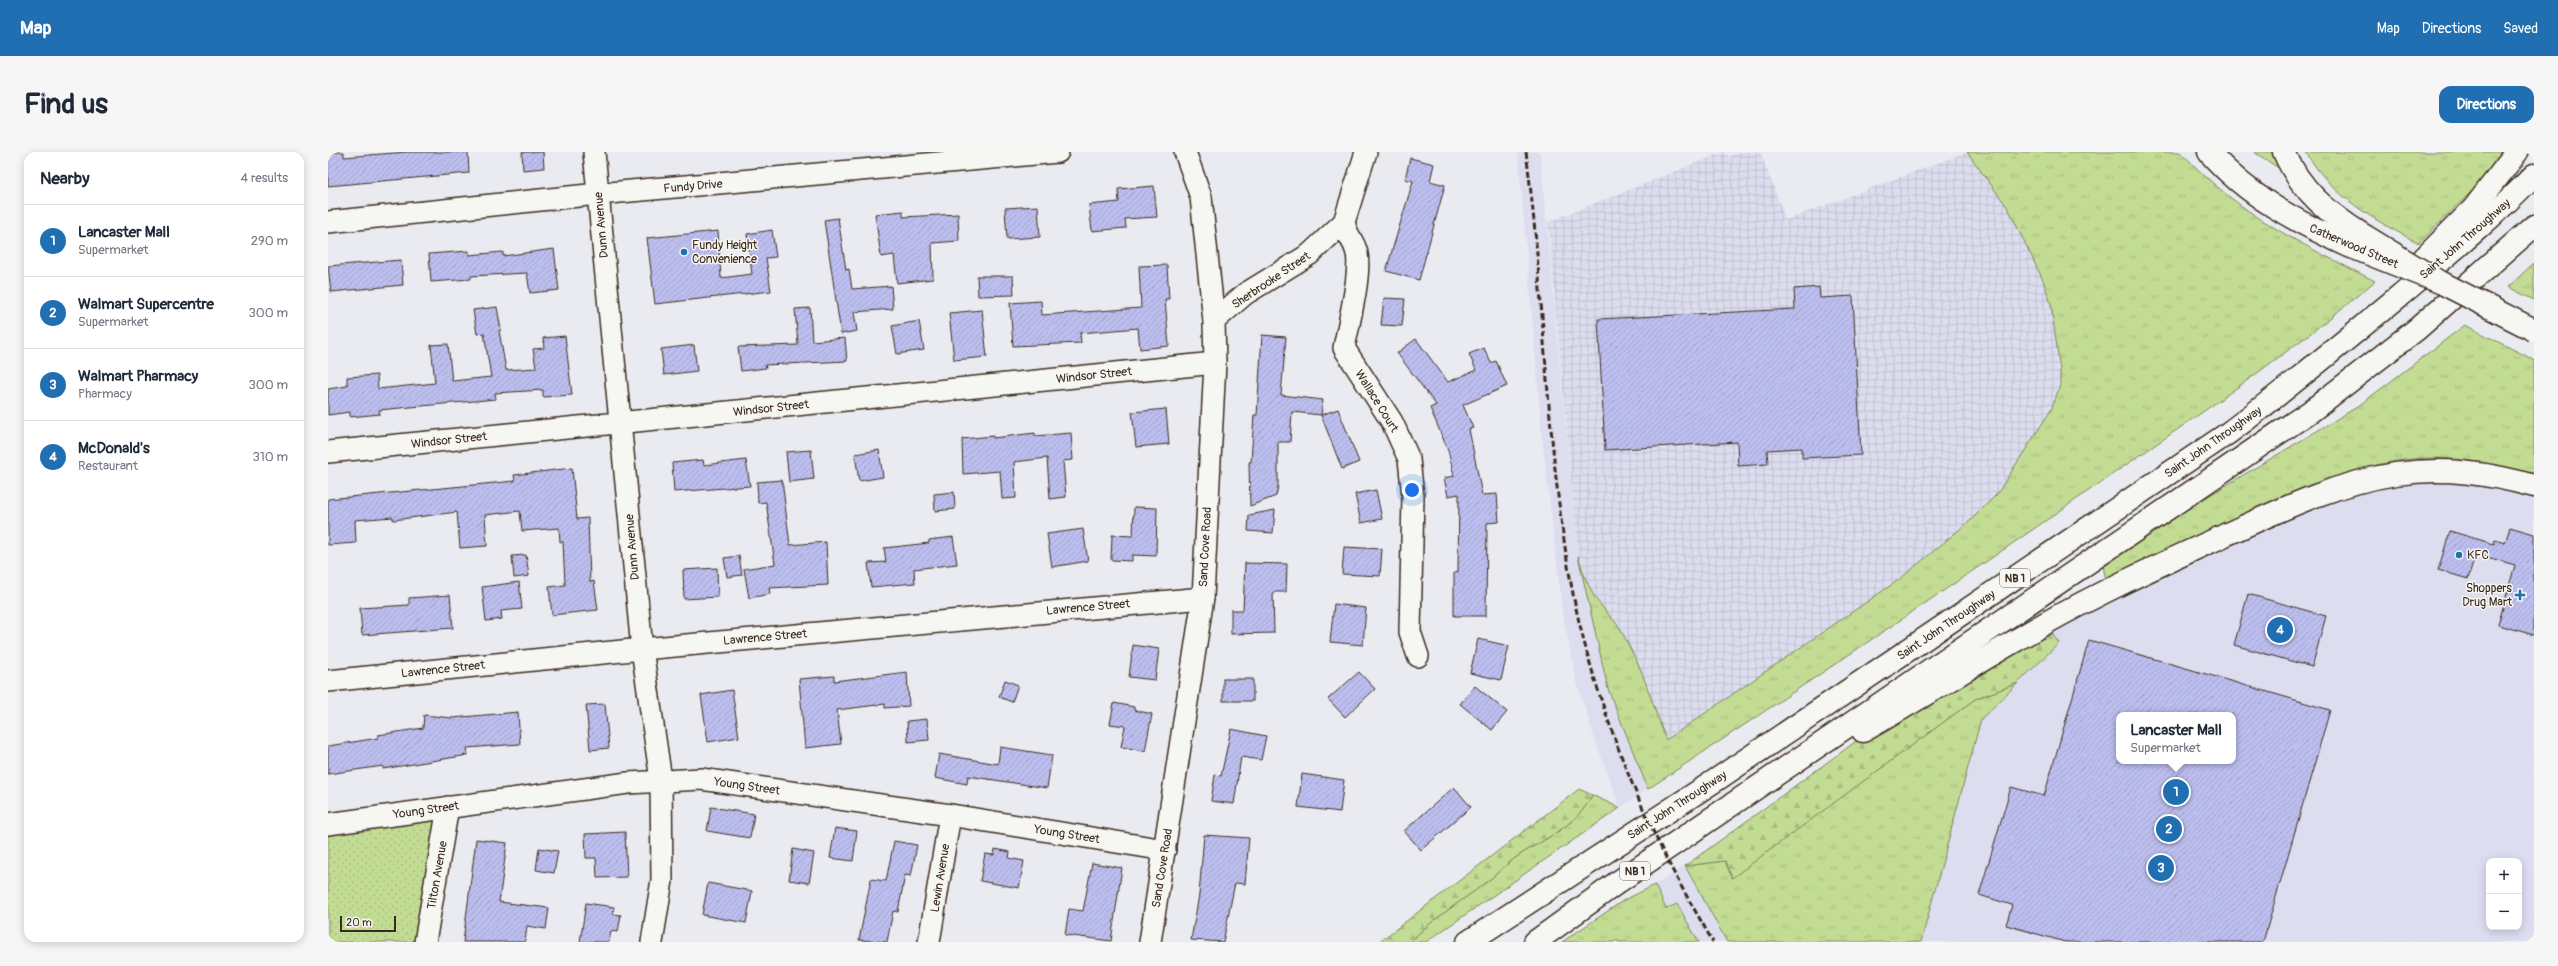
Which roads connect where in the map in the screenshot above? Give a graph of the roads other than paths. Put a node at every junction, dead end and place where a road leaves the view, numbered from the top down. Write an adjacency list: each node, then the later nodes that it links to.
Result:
1 (594, 152): 9 (street, Dunn Avenue)
2 (1058, 152): 9 (street, Fundy Drive)
3 (1185, 152): 15 (street, Sand Cove Road)
4 (1366, 152): 11 (street, Sherbrooke Street)
5 (2209, 152): 13 (main road, Catherwood Street)
6 (2284, 152): 13 (main road)
7 (2517, 152): 18 (main road)
8 (2534, 175): 18 (main road, Saint John Throughway / NB 1)
9 (598, 194): 10 (street, Fundy Drive); 20 (street, Dunn Avenue)
10 (328, 222)
11 (1344, 222): 15 (street, Sherbrooke Street); 25 (street, Wallace Court)
12 (2534, 226): 16 (main road, NB 1)
13 (2356, 240): 17 (main road, bridge)
14 (2534, 240): 16 (main road)
15 (1214, 321): 19 (street, Sand Cove Road)
16 (2418, 330): 28 (main road, NB 1)
17 (2534, 330)
18 (2334, 350): 37 (main road, Saint John Throughway / NB 1)
19 (1215, 363): 20 (street, Windsor Street); 23 (street, Sand Cove Road)
20 (620, 423): 21 (street, Windsor Street); 24 (street, Dunn Avenue)
21 (328, 452)
22 (2534, 486): 28 (main road)
23 (1203, 598): 24 (street, Lawrence Street); 32 (street, Sand Cove Road)
24 (642, 649): 26 (street, Lawrence Street); 27 (street, Dunn Avenue)
25 (1418, 656)
26 (328, 681)
27 (661, 780): 29 (street, Young Street); 30 (street, Young Street); 34 (street, Dunn Avenue)
28 (1737, 803): 38 (main road, NB 1)
29 (448, 807): 31 (street, Young Street); 33 (street, Tilton Avenue)
30 (950, 815): 32 (street, Young Street); 35 (street, Lewin Avenue)
31 (328, 824)
32 (1165, 850): 36 (street, Sand Cove Road)
33 (425, 942)
34 (652, 942)
35 (930, 942)
36 (1150, 942)
37 (1468, 942)
38 (1535, 942)

